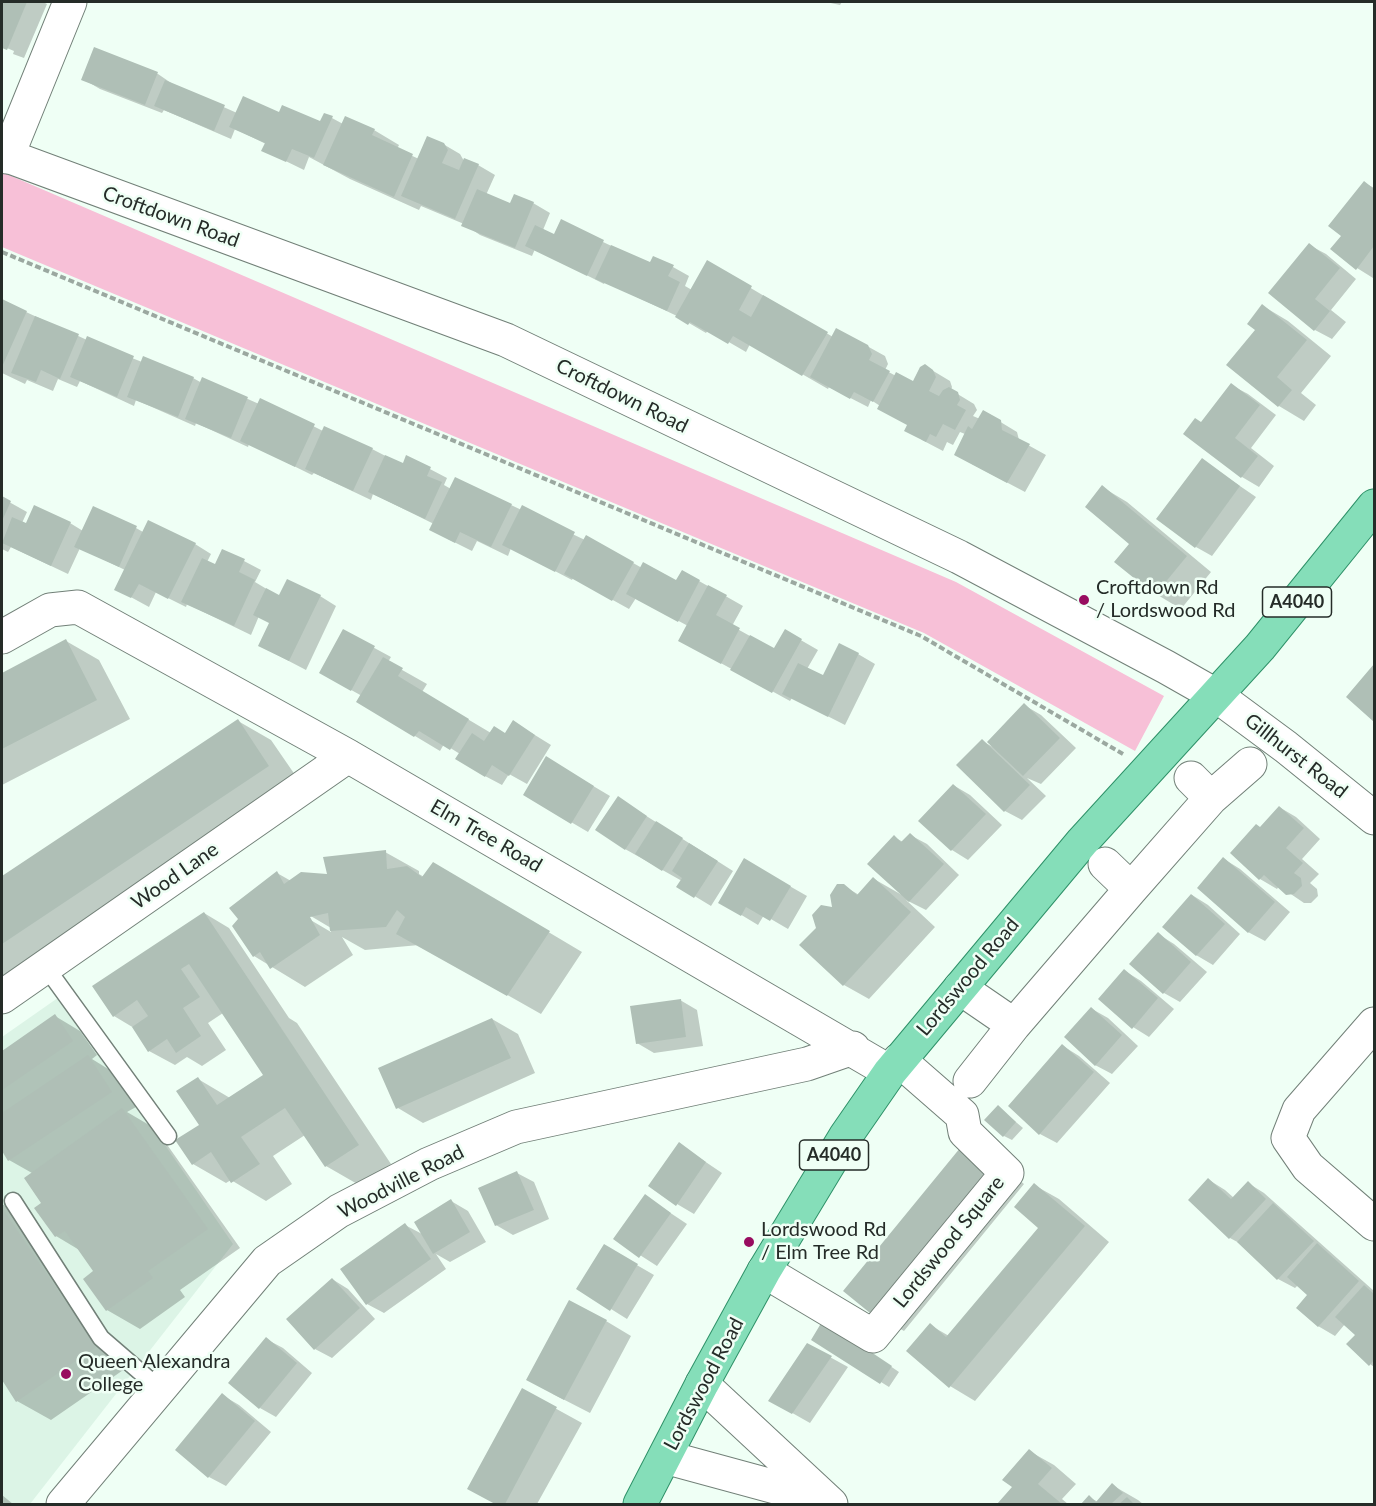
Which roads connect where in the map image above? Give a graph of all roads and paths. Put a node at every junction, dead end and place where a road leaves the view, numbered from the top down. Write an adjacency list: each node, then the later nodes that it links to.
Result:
1 (70, 2): 2 (street)
2 (4, 155): 6 (street, Croftdown Road)
3 (2, 252): 9 (path)
4 (1374, 506): 6 (main road, Lordswood Road / A4040)
5 (2, 637): 7 (street, Elm Tree Road)
6 (1217, 696): 9 (main road, Lordswood Road / A4040); 10 (street, Gillhurst Road)
7 (348, 756): 13 (street, Wood Lane); 18 (street, Elm Tree Road)
8 (1250, 764): 12 (street)
9 (1149, 770): 14 (main road, Lordswood Road / A4040)
10 (1374, 818)
11 (1105, 864): 12 (street)
12 (1131, 889): 17 (street)
13 (45, 966): 15 (street, Wood Lane); 21 (lane)
14 (960, 988): 17 (street); 19 (main road, Lordswood Road / A4040)
15 (2, 997)
16 (1374, 1024): 23 (street)
17 (1014, 1026): 20 (street)
18 (853, 1048): 19 (street, Elm Tree Road); 26 (street, Woodville Road)
19 (895, 1066): 24 (main road, Lordswood Road / A4040); 24 (street, Lordswood Square)
20 (970, 1081)
21 (168, 1136)
22 (13, 1201): 26 (lane)
23 (1374, 1224)
24 (764, 1271): 25 (main road, Lordswood Road / A4040)
25 (702, 1384): 27 (main road, Lordswood Road / A4040); 28 (street)
26 (160, 1389): 29 (street, Woodville Road)
27 (665, 1457): 28 (street); 30 (main road, Lordswood Road / A4040)
28 (829, 1503)
29 (63, 1504)
30 (640, 1504)

